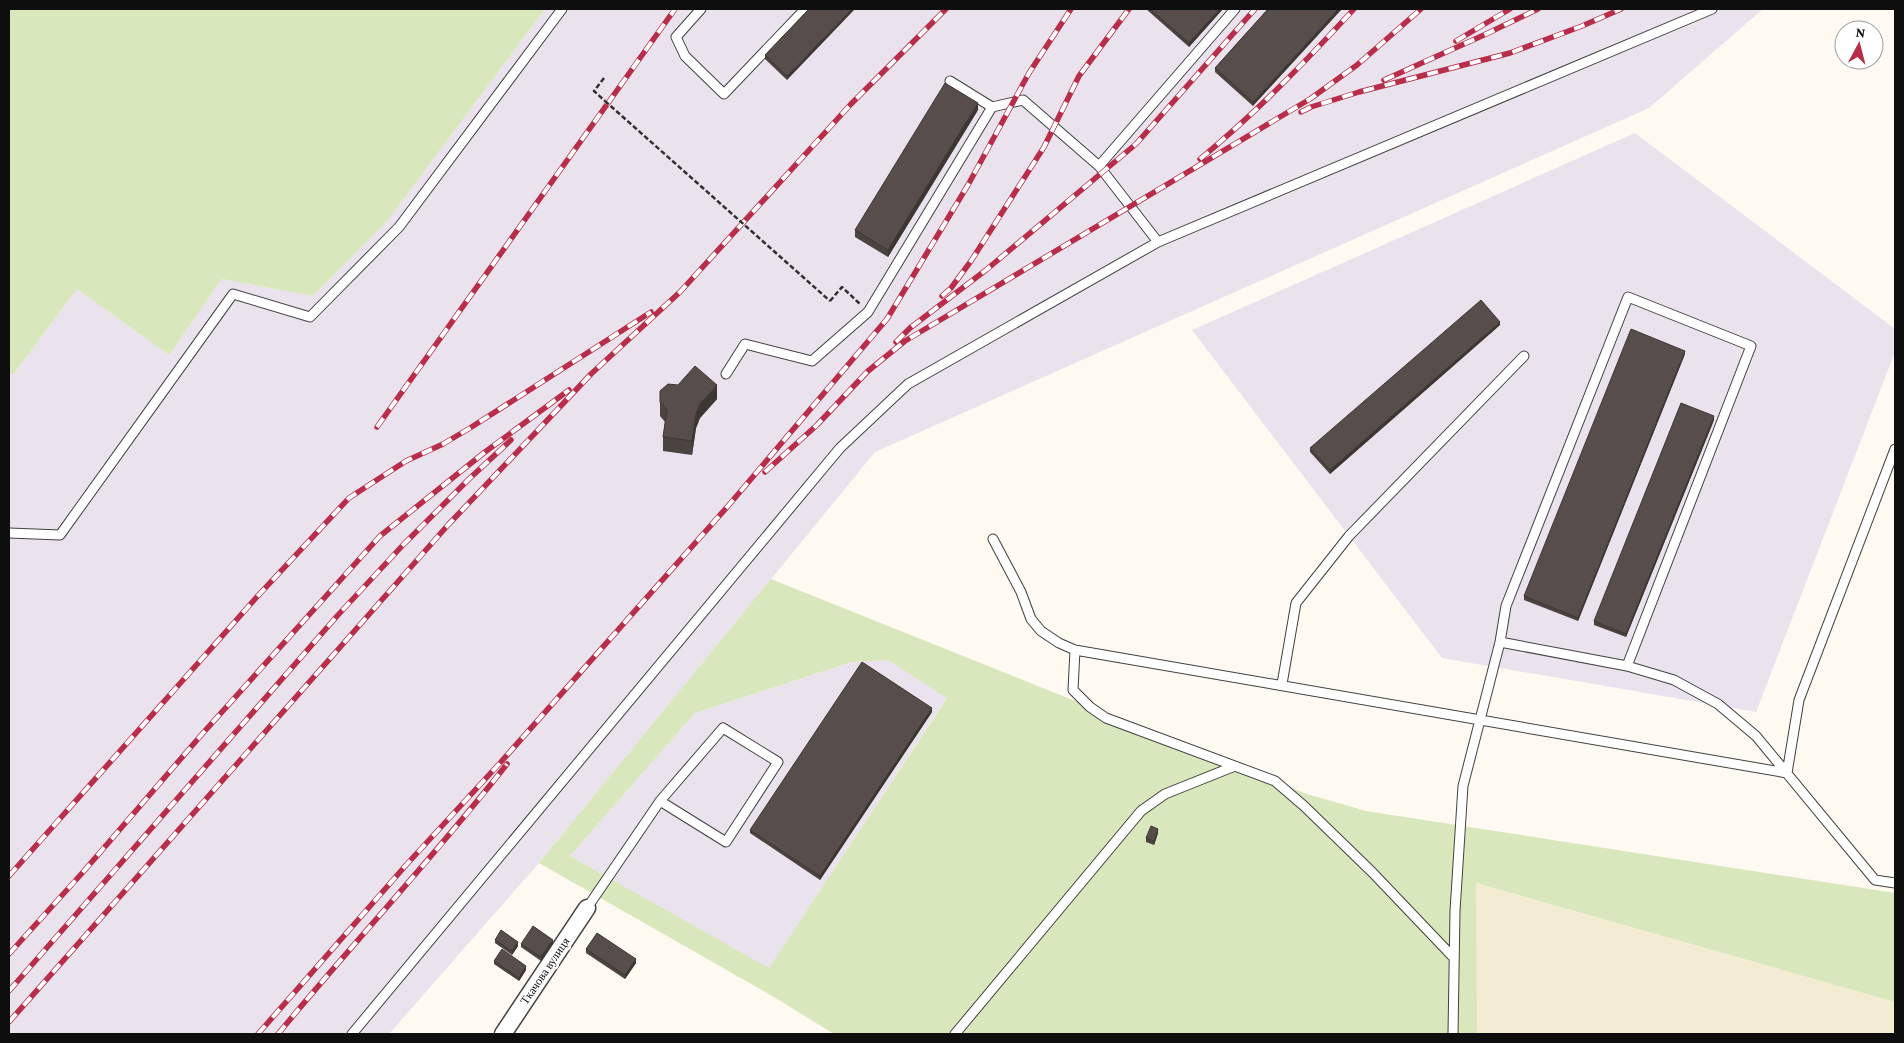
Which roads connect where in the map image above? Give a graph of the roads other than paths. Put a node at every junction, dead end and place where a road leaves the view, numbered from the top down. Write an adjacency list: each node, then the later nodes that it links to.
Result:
1 (562, 9): 15 (lane)
2 (701, 9): 3 (lane)
3 (805, 9)
4 (1235, 9): 10 (lane)
5 (1690, 9): 7 (lane)
6 (1712, 9): 7 (lane)
7 (1689, 19): 11 (lane)
8 (950, 81): 9 (lane)
9 (992, 107): 10 (lane); 13 (lane)
10 (1099, 166): 11 (lane)
11 (1158, 242): 28 (lane)
12 (1524, 356): 20 (lane)
13 (726, 374)
14 (1895, 449): 23 (lane)
15 (9, 534)
16 (993, 539): 18 (lane)
17 (1500, 642): 19 (lane); 19 (lane); 21 (lane)
18 (1075, 650): 20 (lane); 22 (lane)
19 (1626, 666): 23 (lane)
20 (1282, 684): 21 (lane)
21 (1480, 719): 23 (lane); 27 (lane)
22 (1234, 766): 27 (lane); 30 (lane)
23 (1786, 773): 25 (lane)
24 (660, 801): 24 (lane); 26 (lane)
25 (1895, 883)
26 (587, 908): 29 (street, Ткачова вулиця)
27 (1454, 958): 31 (lane)
28 (352, 1034)
29 (503, 1034)
30 (955, 1034)
31 (1453, 1034)

